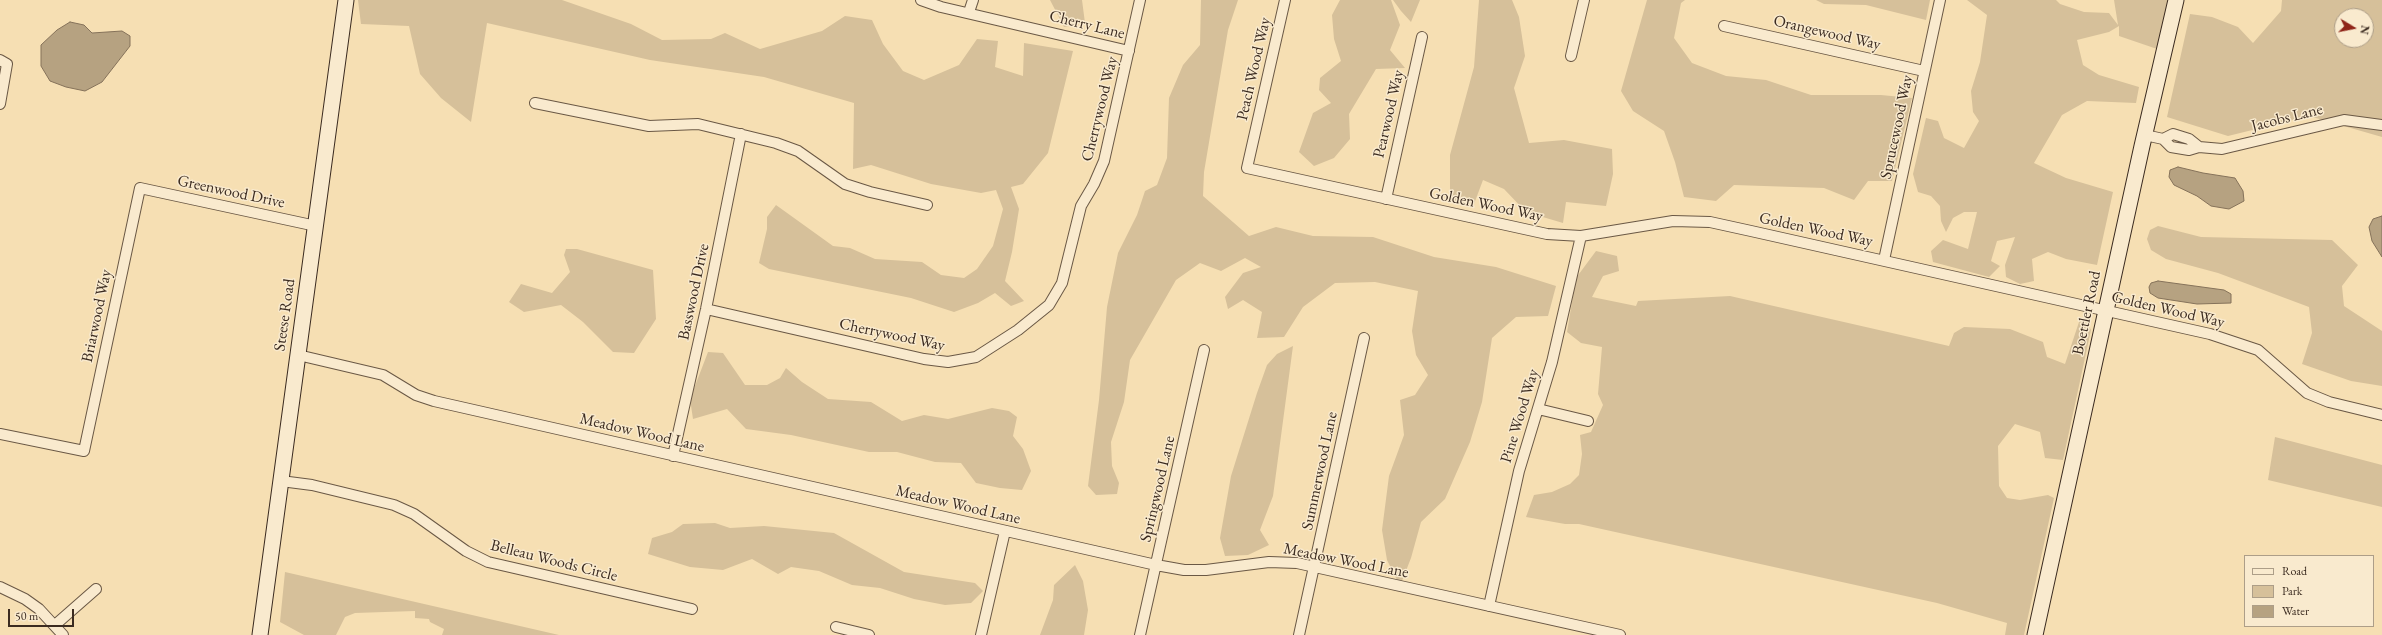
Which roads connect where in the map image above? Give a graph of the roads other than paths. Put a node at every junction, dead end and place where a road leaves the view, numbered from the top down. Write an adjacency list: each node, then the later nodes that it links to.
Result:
1 (346, 0): 25 (street, Steese Road)
2 (922, 0): 9 (street, Cherry Lane)
3 (972, 0): 9 (street)
4 (1140, 0): 12 (street, Cherrywood Way)
5 (1285, 0): 21 (street, Peach Wood Way)
6 (1584, 0): 13 (street)
7 (1940, 0): 15 (street, Sprucewood Way)
8 (2176, 0): 20 (street, Boettler Road)
9 (969, 12): 12 (street, Cherry Lane)
10 (1724, 26): 15 (street, Orangewood Way)
11 (1422, 37): 23 (street, Pearwood Way)
12 (1129, 51): 28 (street, Cherrywood Way)
13 (1571, 56)
14 (4, 62): 17 (street)
15 (1924, 71): 27 (street, Sprucewood Way)
16 (535, 103): 19 (street)
17 (0, 104)
18 (2382, 125): 20 (street, Jacobs Lane)
19 (741, 134): 24 (street); 28 (street, Basswood Drive)
20 (2145, 135): 29 (street, Boettler Road)
21 (1252, 145): 23 (street, Golden Wood Way)
22 (140, 188): 25 (street, Greenwood Drive); 36 (street, Briarwood Way)
23 (1386, 199): 26 (street, Golden Wood Way)
24 (927, 205)
25 (316, 226): 32 (street, Steese Road)
26 (1581, 236): 27 (street, Golden Wood Way); 33 (street, Pine Wood Way)
27 (1884, 260): 29 (street, Golden Wood Way)
28 (706, 309): 37 (street, Basswood Drive)
29 (2106, 311): 34 (street, Golden Wood Way); 55 (street, Boettler Road)
30 (1364, 338): 41 (street, Summerwood Lane)
31 (1204, 350): 40 (street, Springwood Lane)
32 (298, 355): 37 (street, Meadow Wood Lane); 38 (street, Steese Road)
33 (1538, 409): 35 (street); 44 (street, Pine Wood Way)
34 (2382, 415)
35 (1588, 421)
36 (0, 434)
37 (673, 456): 39 (street, Meadow Wood Lane)
38 (281, 481): 45 (street, Belleau Woods Circle); 49 (street, Steese Road)
39 (1005, 531): 40 (street, Meadow Wood Lane); 51 (street)
40 (1156, 565): 41 (street, Meadow Wood Lane); 52 (street, Springwood Lane)
41 (1314, 567): 44 (street, Meadow Wood Lane); 53 (street, Summerwood Lane)
42 (0, 587): 46 (street)
43 (96, 589): 46 (street)
44 (1489, 606): 54 (street, Meadow Wood Lane)
45 (692, 609)
46 (55, 625): 48 (street)
47 (836, 627): 50 (street)
48 (63, 635)
49 (260, 635)
50 (869, 635)
51 (981, 635)
52 (1140, 635)
53 (1299, 635)
54 (1620, 635)
55 (2035, 635)

